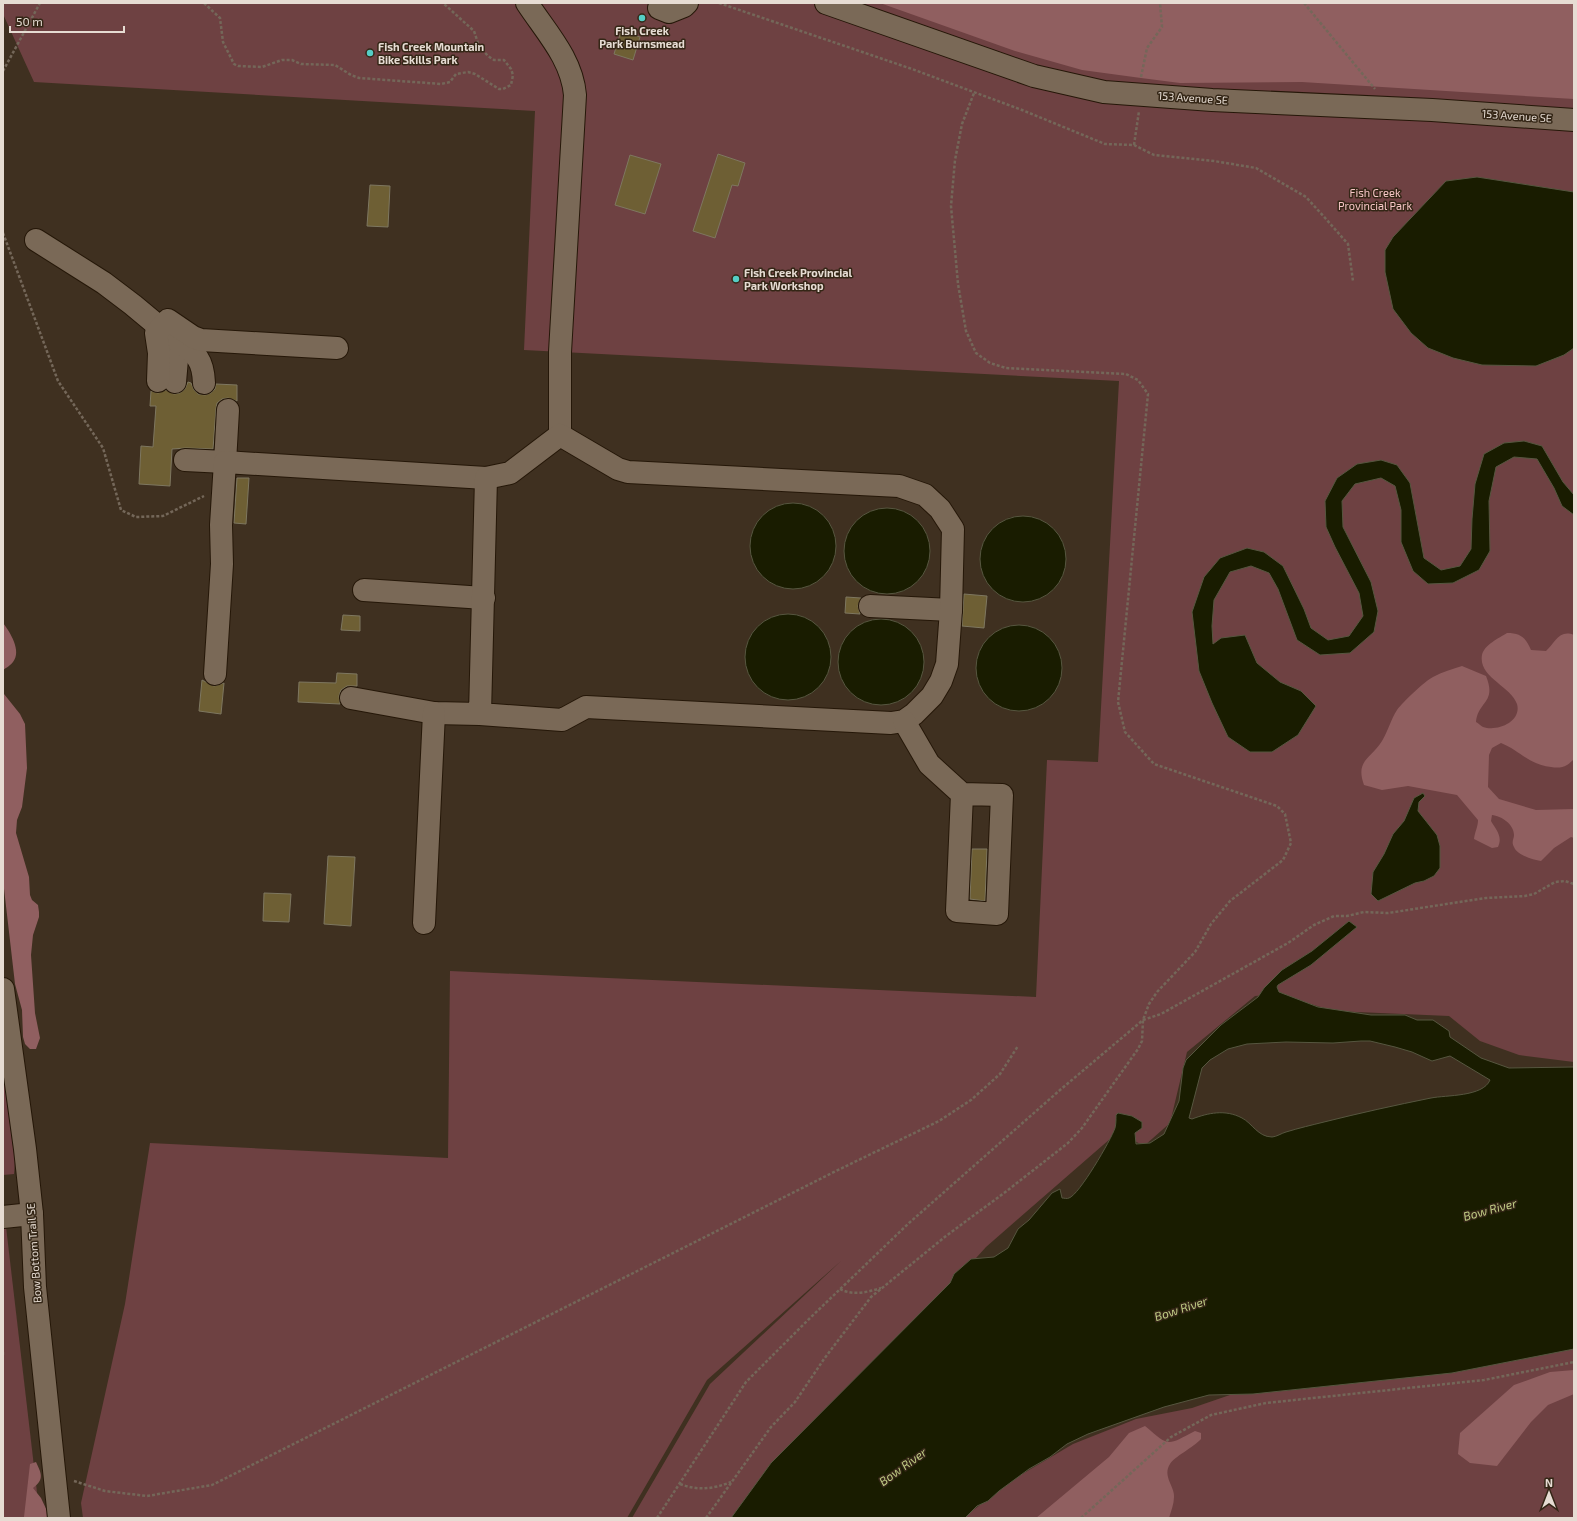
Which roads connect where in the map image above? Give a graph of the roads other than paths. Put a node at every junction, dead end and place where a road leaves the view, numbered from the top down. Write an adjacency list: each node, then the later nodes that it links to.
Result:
1 (527, 3): 12 (street)
2 (687, 3): 4 (street)
3 (826, 3): 5 (street, 153 Avenue SE)
4 (659, 8)
5 (1574, 120)
6 (36, 240): 7 (street)
7 (165, 331): 8 (street); 9 (street); 10 (street)
8 (337, 348)
9 (167, 381)
10 (204, 383)
11 (228, 410): 14 (street)
12 (560, 435): 15 (street); 19 (street)
13 (185, 460): 14 (street)
14 (224, 468): 15 (street); 20 (street)
15 (486, 478): 17 (street)
16 (364, 590): 17 (street)
17 (484, 598): 23 (street)
18 (870, 606): 19 (street)
19 (951, 610): 24 (street)
20 (215, 674)
21 (351, 698): 22 (street)
22 (434, 713): 23 (street); 26 (street)
23 (480, 714): 24 (street)
24 (904, 721): 25 (street)
25 (962, 794): 25 (street)
26 (424, 923)
27 (3, 989): 28 (street, Bow Bottom Trail SE)
28 (32, 1214): 29 (street); 30 (street, Bow Bottom Trail SE)
29 (3, 1217)
30 (59, 1518)

